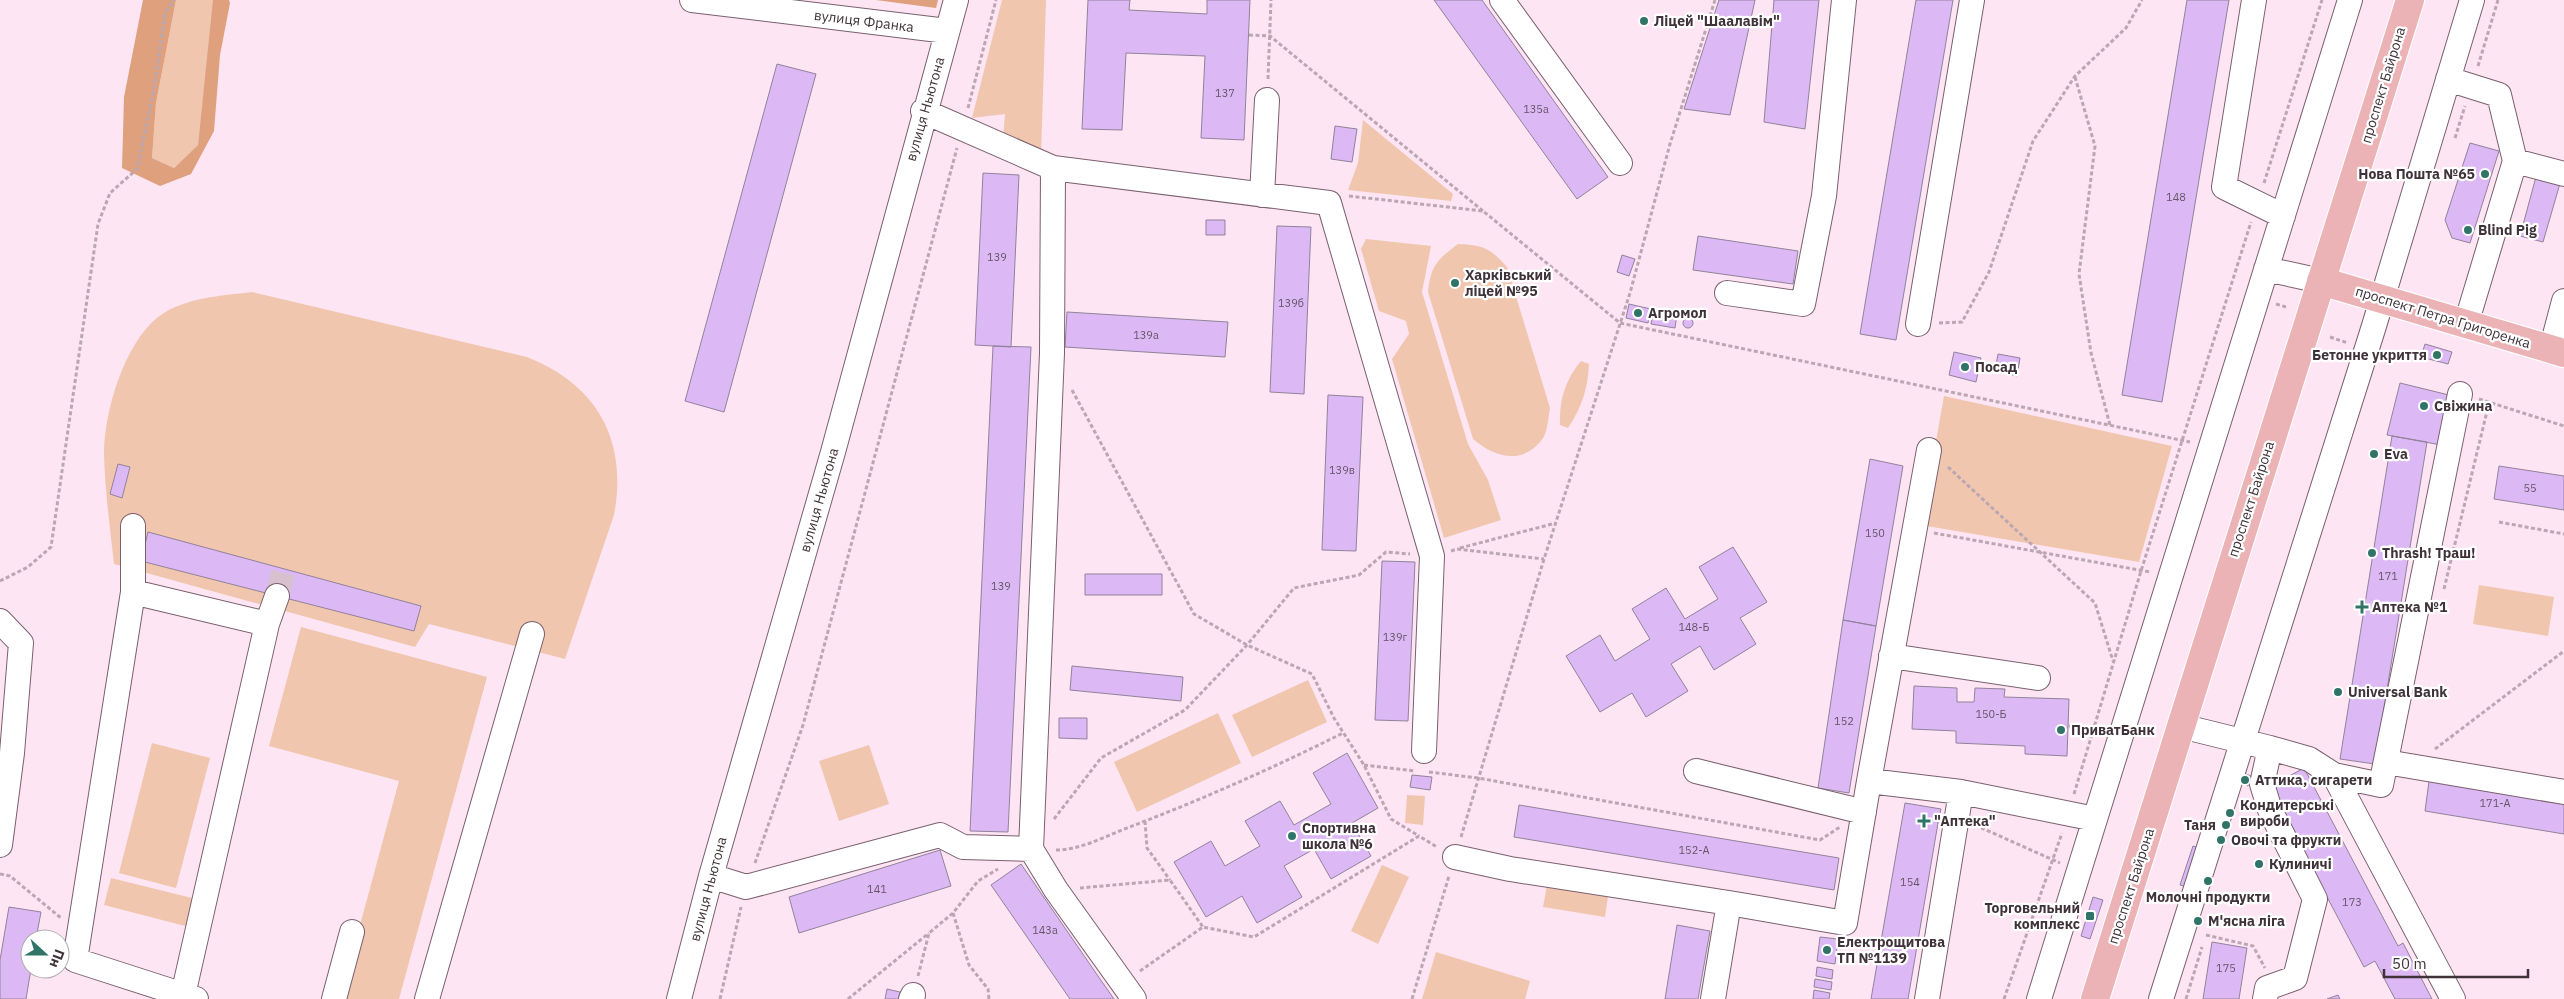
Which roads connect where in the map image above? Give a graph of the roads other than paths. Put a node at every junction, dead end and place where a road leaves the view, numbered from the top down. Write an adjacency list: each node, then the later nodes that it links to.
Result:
1 (692, 0): 10 (street, вулиця Франка)
2 (956, 0): 10 (street, вулиця Ньютона)
3 (1502, 0): 15 (street)
4 (1844, 0): 22 (street)
5 (1972, 0): 25 (street)
6 (2254, 0): 19 (street)
7 (2350, 0): 19 (street)
8 (2410, 0): 21 (main road, проспект Байрона)
9 (2472, 0): 11 (street)
10 (947, 31): 13 (street, вулиця Ньютона)
11 (2448, 80): 14 (street); 23 (street)
12 (1267, 100): 18 (street)
13 (924, 111): 16 (street); 53 (street, вулиця Ньютона)
14 (2515, 161): 17 (street); 26 (street)
15 (1620, 163)
16 (1054, 168): 18 (street); 51 (street)
17 (2564, 174)
18 (1262, 195): 41 (street)
19 (2283, 216): 20 (street)
20 (2266, 269): 21 (street); 49 (street)
21 (2322, 281): 23 (main road, проспект Петра Григоренка); 38 (main road, проспект Байрона)
22 (1727, 293)
23 (2382, 298): 26 (main road, проспект Петра Григоренка); 39 (street)
24 (2564, 301): 27 (street)
25 (1918, 324)
26 (2466, 324): 27 (main road, проспект Петра Григоренка)
27 (2558, 352)
28 (2460, 394): 42 (street)
29 (1929, 450): 36 (street)
30 (133, 526): 31 (street)
31 (133, 592): 34 (street); 58 (street)
32 (277, 596): 34 (street)
33 (0, 621): 50 (street)
34 (267, 624): 58 (street)
35 (532, 634): 60 (street)
36 (1891, 656): 37 (street); 45 (street)
37 (2038, 678)
38 (2181, 726): 39 (street); 65 (main road, проспект Байрона)
39 (2243, 740): 40 (street); 66 (street)
40 (2270, 748): 44 (street); 57 (street)
41 (1424, 751)
42 (2386, 762): 44 (street); 47 (street)
43 (1696, 771): 48 (street)
44 (2334, 775): 67 (street)
45 (1869, 781): 46 (street); 48 (street)
46 (1960, 792): 49 (street); 63 (street)
47 (2564, 792)
48 (1864, 812): 54 (street)
49 (2095, 819): 64 (street)
50 (0, 845)
51 (1031, 849): 53 (street); 56 (street)
52 (1455, 857): 54 (street)
53 (711, 876): 61 (street, вулиця Ньютона)
54 (1729, 903): 62 (street)
55 (352, 932): 59 (street)
56 (1128, 991)
57 (2269, 992)
58 (189, 997)
59 (334, 999)
60 (427, 999)
61 (679, 999)
62 (1713, 999)
63 (1927, 999)
64 (2039, 999)
65 (2096, 999)
66 (2161, 999)
67 (2453, 999)

